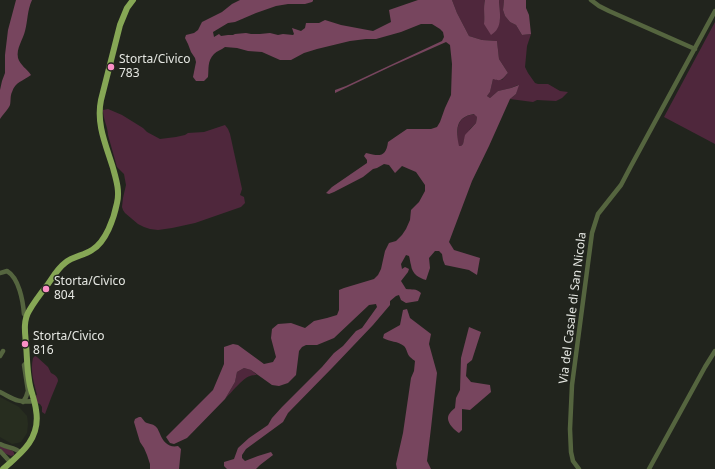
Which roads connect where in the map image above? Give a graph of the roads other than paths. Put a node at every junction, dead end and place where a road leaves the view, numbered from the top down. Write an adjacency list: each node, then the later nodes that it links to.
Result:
1 (133, 0): 6 (main road)
2 (591, 0): 4 (street)
3 (715, 11): 4 (street, Via del Casale di San Nicola)
4 (695, 49): 19 (street, Via del Casale di San Nicola)
5 (0, 273): 6 (street)
6 (26, 316): 10 (main road)
7 (3, 351): 9 (street)
8 (715, 351): 20 (street)
9 (0, 356)
10 (27, 362): 12 (main road); 13 (street)
11 (0, 392): 13 (street)
12 (34, 401): 13 (street); 16 (main road)
13 (23, 402)
14 (0, 444): 16 (street)
15 (0, 451): 17 (street)
16 (21, 454): 17 (main road)
17 (11, 463): 18 (main road)
18 (3, 469)
19 (579, 469)
20 (649, 469)

